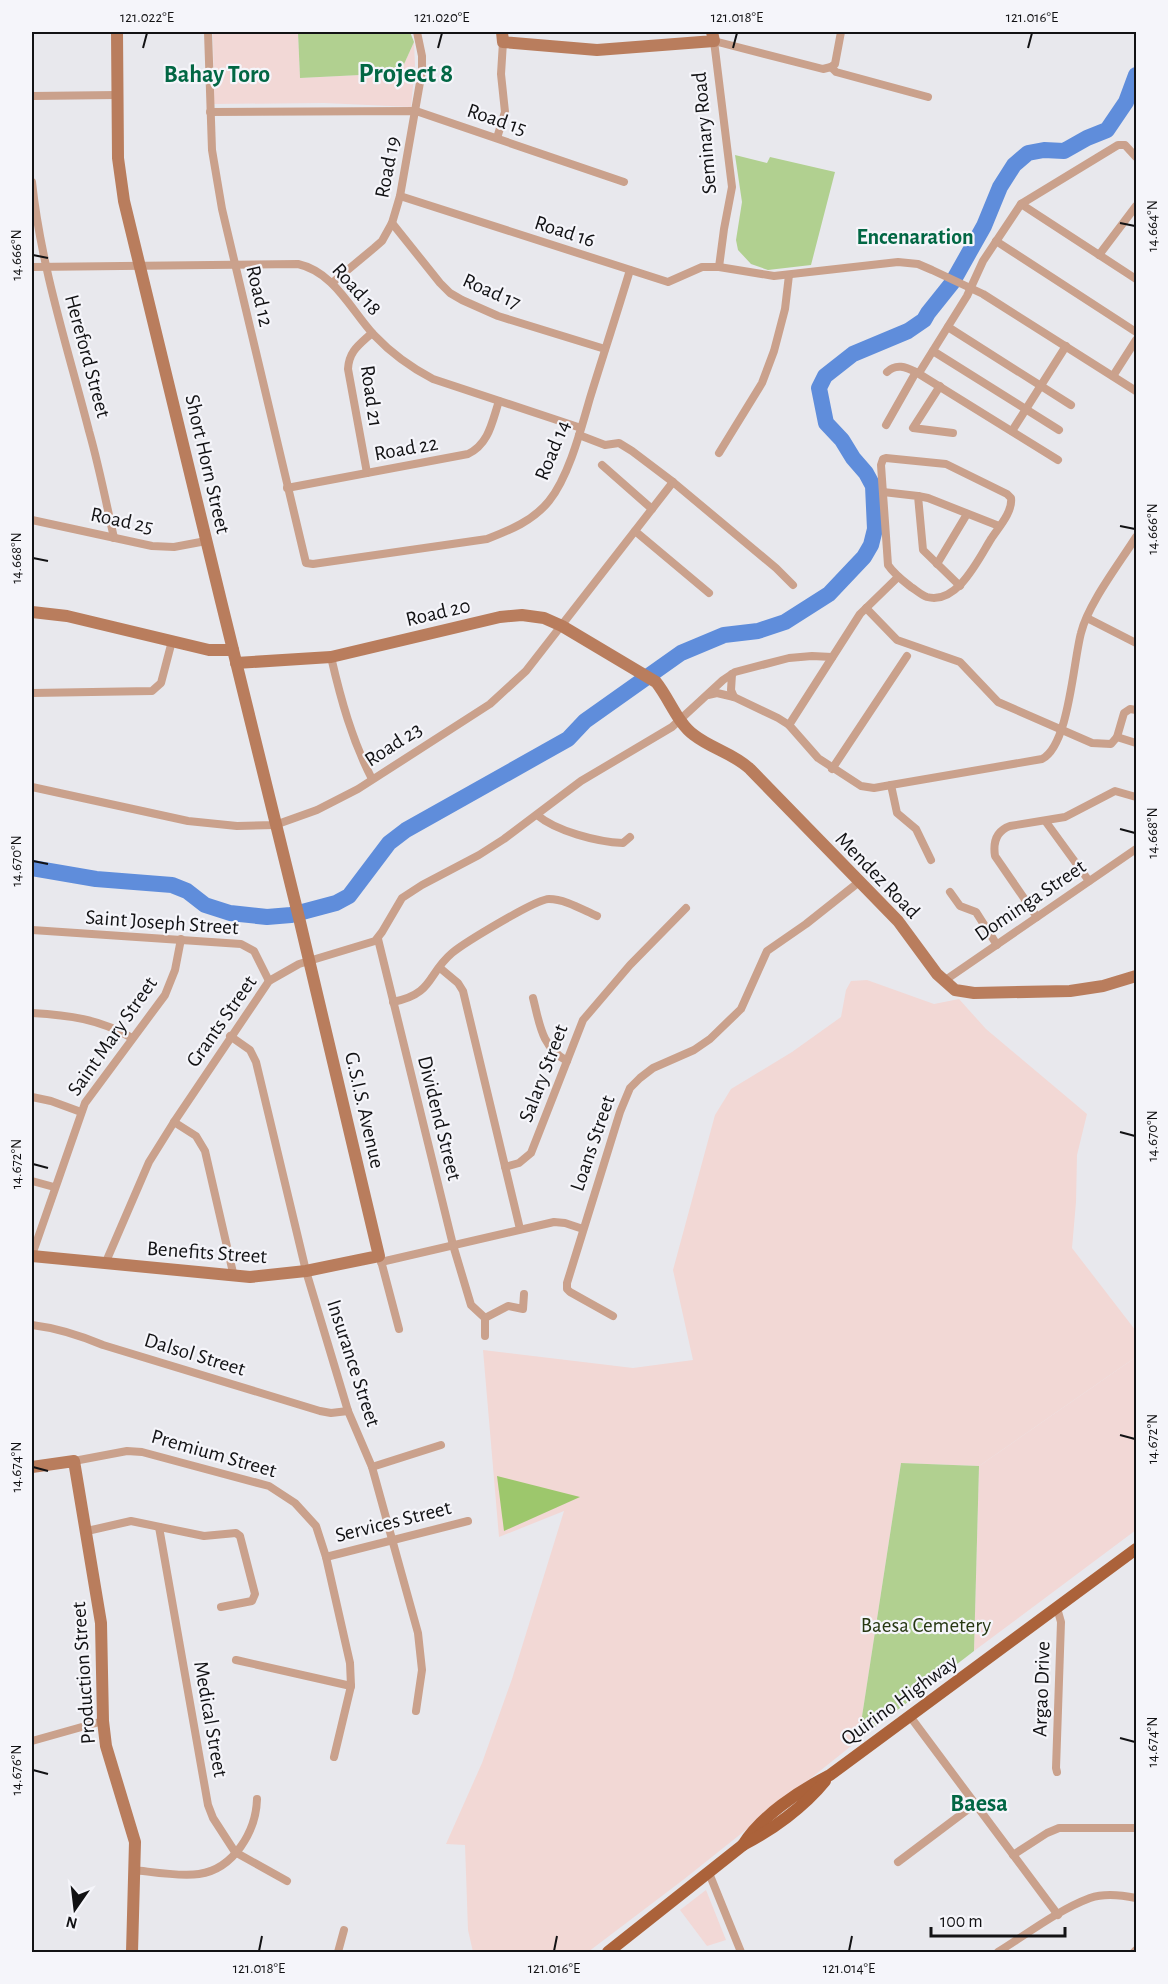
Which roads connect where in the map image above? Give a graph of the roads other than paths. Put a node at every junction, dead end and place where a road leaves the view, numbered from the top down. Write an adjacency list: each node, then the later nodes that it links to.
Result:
1 (117, 32): 8 (street, Short Horn Street)
2 (208, 32): 12 (street, Road 12)
3 (417, 32): 11 (street, Road 19)
4 (841, 32): 7 (street)
5 (713, 36): 6 (street); 7 (street); 27 (street, Seminary Road)
6 (503, 37): 13 (street)
7 (831, 68): 10 (street)
8 (117, 95): 9 (street); 24 (street, Short Horn Street)
9 (32, 96)
10 (928, 97)
11 (416, 111): 12 (street, Road 15); 13 (street, Road 15); 17 (street, Road 19)
12 (210, 112): 23 (street, Road 12)
13 (497, 138): 16 (street, Road 15)
14 (1137, 157): 18 (street)
15 (32, 182): 26 (street, Hereford Street)
16 (624, 182)
17 (400, 196): 20 (street, Road 19); 28 (street, Road 16)
18 (1022, 204): 21 (street); 22 (street)
19 (1137, 206): 22 (street)
20 (393, 223): 31 (street, Road 19); 38 (street, Road 17)
21 (996, 241): 32 (street); 34 (street)
22 (1100, 255): 30 (street)
23 (234, 264): 24 (street, Road 18); 31 (street, Road 18); 59 (street, Road 12)
24 (141, 265): 26 (street, Road 18); 69 (street, Short Horn Street)
25 (32, 267): 26 (street, Road 18)
26 (47, 267): 68 (street, Hereford Street)
27 (719, 267): 28 (street, Road 16); 29 (street)
28 (630, 270): 38 (street, Road 14)
29 (789, 275): 32 (street); 54 (street)
30 (1137, 279)
31 (332, 283): 35 (street, Road 18)
32 (967, 286): 33 (street); 37 (street)
33 (948, 327): 39 (street); 44 (street)
34 (1137, 332)
35 (372, 333): 46 (street, Road 18); 57 (street, Road 21)
36 (1137, 340): 42 (street)
37 (1066, 346): 42 (street); 44 (street)
38 (605, 349): 52 (street, Road 14)
39 (933, 351): 41 (street); 48 (street)
40 (887, 372): 41 (street)
41 (918, 372): 43 (street); 49 (street)
42 (1113, 376): 45 (street)
43 (940, 386): 51 (street); 53 (street)
44 (1041, 386): 47 (street); 48 (street)
45 (1137, 391)
46 (499, 402): 52 (street, Road 18); 57 (street, Road 22)
47 (1071, 405)
48 (1026, 409): 50 (street); 51 (street)
49 (886, 425)
50 (1059, 430)
51 (1012, 431): 55 (street)
52 (580, 432): 58 (street, Road 18); 70 (street, Road 14)
53 (953, 433)
54 (719, 453)
55 (1058, 460)
56 (602, 465): 62 (street)
57 (367, 473): 59 (street, Road 22)
58 (673, 482): 62 (street, Road 23); 73 (street, Road 18)
59 (287, 488): 70 (street, Road 12)
60 (883, 492): 61 (street); 65 (street); 72 (street)
61 (918, 496): 63 (street); 71 (street)
62 (652, 509): 66 (street, Road 23)
63 (968, 514): 65 (street); 71 (street)
64 (32, 520): 68 (street, Road 25)
65 (999, 526): 74 (street)
66 (635, 531): 75 (street); 79 (street, Road 23)
67 (1137, 537): 78 (street)
68 (114, 538): 69 (street, Road 25)
69 (206, 541): 82 (street, Short Horn Street)
70 (306, 563)
71 (937, 564): 74 (street)
72 (898, 577): 74 (street); 76 (street)
73 (793, 585)
74 (960, 586)
75 (709, 593)
76 (866, 608): 85 (street); 95 (street)
77 (32, 612): 80 (street)
78 (1087, 618): 81 (street); 95 (street)
79 (562, 626): 84 (street, Road 20); 87 (street, Road 20); 99 (street, Road 23)
80 (172, 641): 82 (street); 89 (street)
81 (1137, 643)
82 (232, 650): 86 (street, Short Horn Street)
83 (906, 656): 98 (street)
84 (331, 657): 86 (street, Road 20); 99 (street)
85 (832, 657): 88 (street); 94 (street)
86 (236, 663): 105 (street, Short Horn Street)
87 (636, 670): 93 (street, Mendez Road)
88 (732, 674): 90 (street); 91 (street)
89 (32, 693)
90 (708, 696): 91 (street); 93 (street)
91 (734, 697): 94 (street)
92 (1137, 710): 96 (street)
93 (681, 720): 103 (street); 110 (street, Mendez Road)
94 (789, 725): 98 (street)
95 (1061, 730): 96 (street); 100 (street)
96 (1118, 737): 97 (street)
97 (1137, 743)
98 (832, 769): 100 (street)
99 (372, 779): 105 (street, Road 23)
100 (891, 785): 108 (street)
101 (32, 787): 105 (street, Road 23)
102 (1137, 797): 104 (street)
103 (537, 815): 106 (street); 118 (street)
104 (1046, 822): 109 (street); 115 (street)
105 (275, 825): 112 (street, Short Horn Street)
106 (630, 837)
107 (1137, 849): 109 (street, Dominga Street)
108 (932, 860)
109 (1089, 881): 115 (street, Dominga Street)
110 (859, 882): 124 (street, Mendez Road); 138 (street, Loans Street)
111 (950, 892): 119 (street)
112 (294, 900): 120 (street, G.S.I.S. Avenue)
113 (686, 908): 130 (street, Salary Street)
114 (597, 916): 121 (street)
115 (1037, 917): 119 (street, Dominga Street)
116 (32, 930): 117 (street, Saint Joseph Street)
117 (181, 939): 123 (street, Saint Joseph Street); 129 (street, Saint Mary Street)
118 (378, 939): 120 (street, Grants Street); 126 (street, Dividend Street)
119 (997, 945): 124 (street, Dominga Street)
120 (309, 961): 123 (street, Grants Street); 141 (street, G.S.I.S. Avenue)
121 (440, 968): 126 (street); 134 (street)
122 (1137, 976): 124 (street)
123 (269, 981): 128 (street, Grants Street)
124 (944, 981)
125 (533, 998): 130 (street)
126 (393, 1002): 139 (street, Dividend Street)
127 (32, 1012): 129 (street)
128 (230, 1036): 133 (street, Grants Street); 143 (street, Insurance Street)
129 (132, 1038): 132 (street, Saint Mary Street)
130 (567, 1061): 134 (street, Salary Street)
131 (32, 1097): 132 (street)
132 (81, 1112): 136 (street, Saint Mary Street)
133 (174, 1122): 142 (street, Grants Street); 144 (street)
134 (506, 1167): 137 (street)
135 (32, 1181): 136 (street)
136 (54, 1187): 140 (street, Saint Mary Street)
137 (520, 1229): 138 (street, Benefits Street); 139 (street, Benefits Street)
138 (583, 1229): 146 (street, Loans Street)
139 (453, 1245): 141 (street, Benefits Street); 147 (street, Dividend Street)
140 (32, 1256): 142 (street, Benefits Street)
141 (380, 1259): 143 (street, Benefits Street); 149 (street, G.S.I.S. Avenue)
142 (105, 1264): 144 (street, Benefits Street)
143 (306, 1271): 144 (street, Benefits Street); 151 (street, Insurance Street)
144 (234, 1277)
145 (524, 1294): 147 (street)
146 (613, 1316)
147 (485, 1318): 150 (street)
148 (32, 1325): 151 (street, Dalsol Street)
149 (399, 1329)
150 (485, 1336)
151 (348, 1411): 155 (street, Insurance Street)
152 (441, 1445): 155 (street)
153 (74, 1461): 154 (street, Premium Street); 158 (street, Production Street); 161 (street, Premium Street)
154 (32, 1467)
155 (372, 1467): 159 (street, Insurance Street)
156 (468, 1521): 159 (street, Services Street)
157 (159, 1527): 158 (street); 162 (street); 175 (street, Medical Street)
158 (87, 1531): 168 (street, Production Street)
159 (391, 1540): 161 (street, Services Street); 166 (street, Insurance Street)
160 (1136, 1549): 163 (main road, Quirino Highway)
161 (326, 1557): 165 (street, Premium Street)
162 (221, 1607)
163 (1057, 1608): 167 (main road, Quirino Highway); 171 (street, Argao Drive)
164 (236, 1660): 165 (street)
165 (351, 1686): 170 (street, Premium Street)
166 (416, 1711)
167 (909, 1715): 173 (street); 179 (main road, Quirino Highway)
168 (103, 1721): 169 (street); 178 (street, Production Street)
169 (32, 1741)
170 (334, 1757)
171 (1057, 1772)
172 (257, 1799): 175 (street)
173 (975, 1804): 176 (street); 177 (street)
174 (1137, 1828): 176 (street)
175 (235, 1852): 178 (street); 180 (street, Medical Street)
176 (1013, 1856): 182 (street)
177 (898, 1863)
178 (134, 1870): 184 (street, Production Street)
179 (709, 1873): 186 (main road, Quirino Highway); 187 (street)
180 (286, 1881)
181 (1137, 1898): 182 (street)
182 (1058, 1915): 188 (street)
183 (344, 1930): 185 (street)
184 (132, 1953)
185 (338, 1953)
186 (608, 1953)
187 (741, 1953)
188 (998, 1953)

